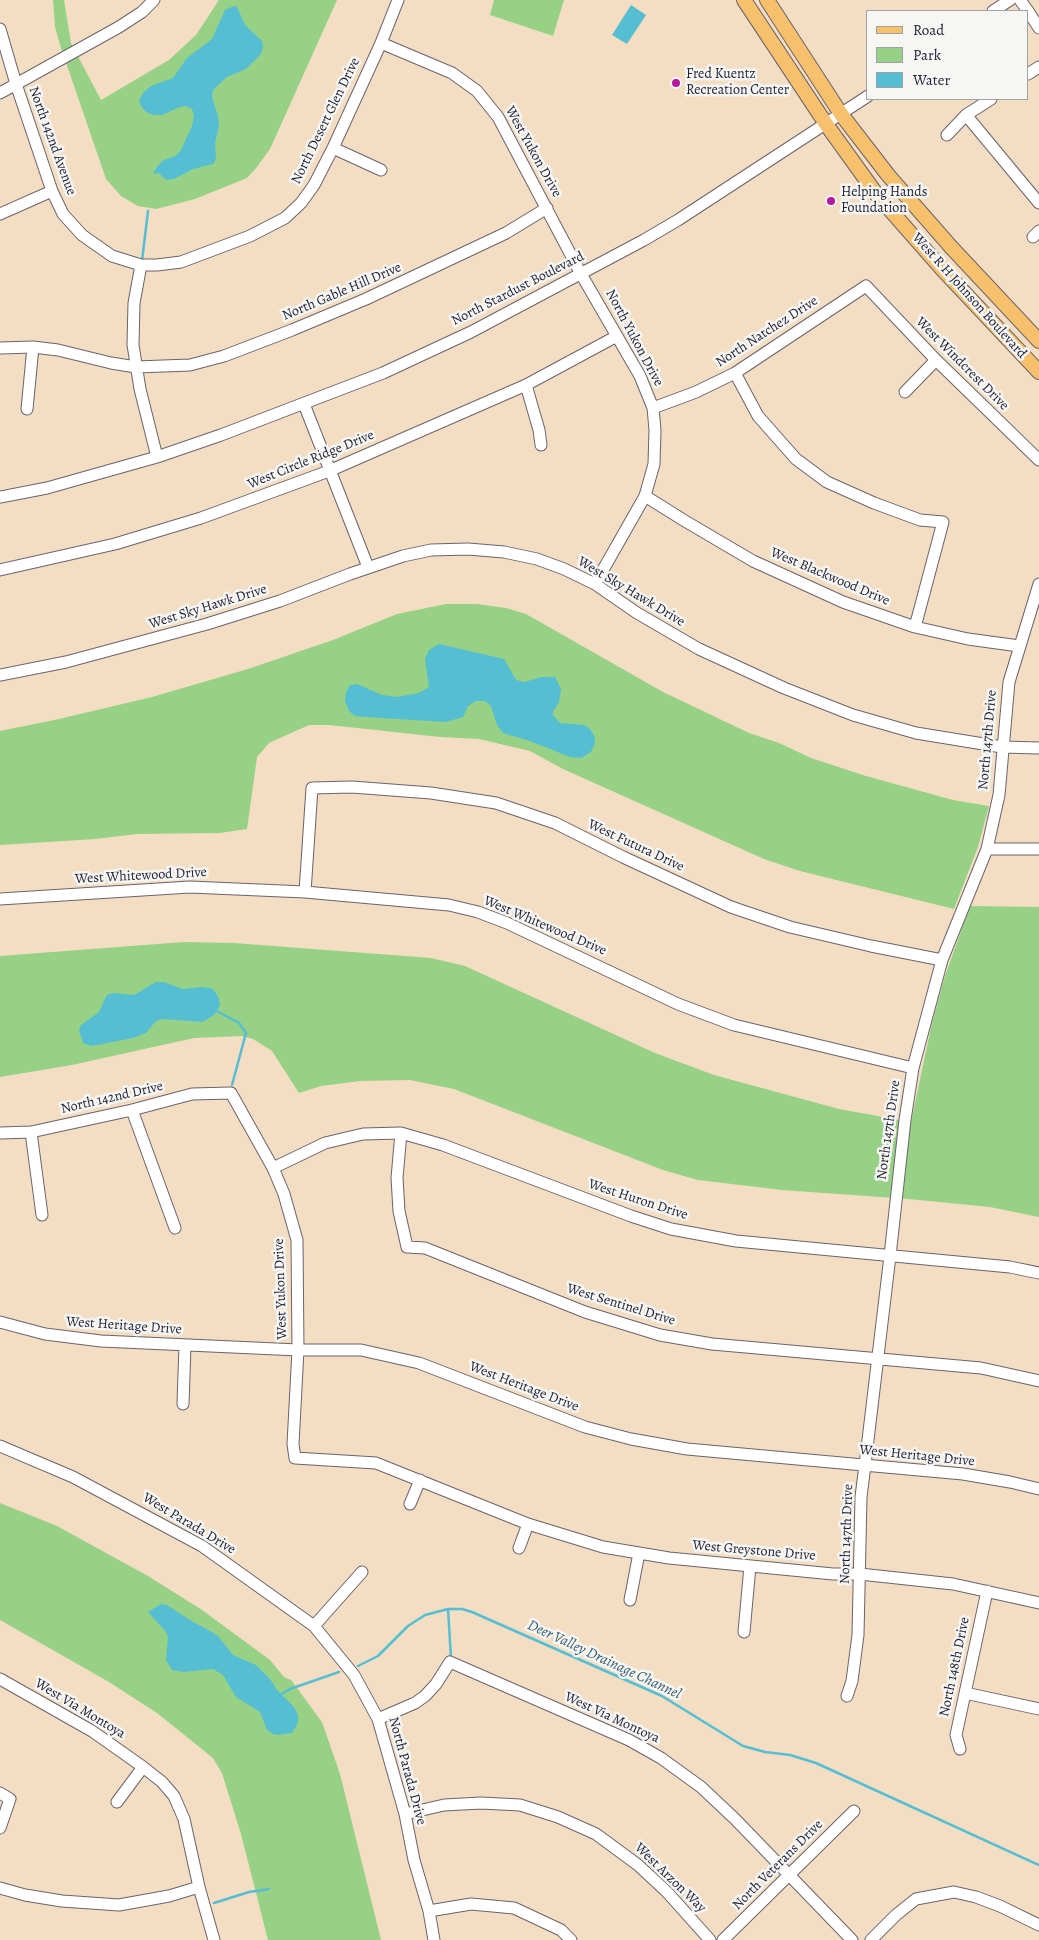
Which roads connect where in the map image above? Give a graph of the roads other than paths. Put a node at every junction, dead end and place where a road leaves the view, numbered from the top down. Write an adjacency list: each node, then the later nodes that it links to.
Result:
1 (154, 0): 11 (street)
2 (398, 0): 10 (street, North Desert Glen Drive)
3 (744, 0): 17 (main road, West R H Johnson Boulevard)
4 (767, 0): 15 (main road, West R H Johnson Boulevard)
5 (1010, 0): 6 (street)
6 (995, 10)
7 (1029, 13): 8 (street)
8 (1039, 28)
9 (0, 29): 11 (street, North 142nd Avenue)
10 (381, 43): 19 (street, North Desert Glen Drive); 23 (street, West Yukon Drive)
11 (16, 84): 12 (street); 21 (street, North 142nd Avenue)
12 (0, 93)
13 (866, 97): 15 (street, North Stardust Boulevard)
14 (988, 100): 16 (street)
15 (841, 114): 17 (street, North Stardust Boulevard); 29 (main road, West R H Johnson Boulevard)
16 (966, 115): 18 (street); 22 (street)
17 (826, 124): 26 (street, North Stardust Boulevard); 34 (main road, West R H Johnson Boulevard)
18 (947, 135)
19 (333, 148): 20 (street); 25 (street, North Desert Glen Drive)
20 (381, 170)
21 (52, 191): 24 (street); 25 (street, North 142nd Avenue)
22 (1039, 203)
23 (547, 208): 26 (street, West Yukon Drive); 33 (street, North Gable Hill Drive)
24 (0, 214)
25 (141, 265): 33 (street)
26 (581, 274): 28 (street, North Yukon Drive); 38 (street, North Stardust Boulevard)
27 (866, 286): 32 (street, West Windcrest Drive); 35 (street, North Natchez Drive)
28 (617, 336): 36 (street, West Circle Ridge Drive); 39 (street, North Yukon Drive)
29 (1039, 341)
30 (32, 347): 31 (street, North Gable Hill Drive); 33 (street, North Gable Hill Drive); 40 (street)
31 (0, 348)
32 (936, 360): 37 (street); 43 (street, West Windcrest Drive)
33 (136, 367): 42 (street)
34 (1039, 372)
35 (735, 373): 39 (street, North Natchez Drive); 51 (street)
36 (526, 385): 41 (street); 44 (street, West Circle Ridge Drive)
37 (905, 392)
38 (304, 404): 42 (street, North Stardust Boulevard); 44 (street)
39 (653, 408): 45 (street, North Yukon Drive)
40 (27, 410)
41 (541, 445)
42 (157, 457): 46 (street, North Stardust Boulevard)
43 (1039, 460)
44 (330, 470): 47 (street); 48 (street, West Circle Ridge Drive)
45 (646, 496): 49 (street, North Yukon Drive); 51 (street, West Blackwood Drive)
46 (0, 497)
47 (368, 567): 49 (street, West Sky Hawk Drive); 53 (street, West Sky Hawk Drive)
48 (0, 570)
49 (595, 584): 54 (street, West Sky Hawk Drive)
50 (1039, 584): 52 (street, North 147th Drive)
51 (916, 627): 52 (street, West Blackwood Drive)
52 (1019, 646): 54 (street, North 147th Drive)
53 (0, 675)
54 (1002, 748): 55 (street, West Sky Hawk Drive); 56 (street, North 147th Drive)
55 (1039, 748)
56 (987, 849): 57 (street); 60 (street, North 147th Drive)
57 (1039, 849)
58 (305, 892): 59 (street, West Whitewood Drive); 60 (street, West Futura Drive); 61 (street, West Whitewood Drive)
59 (0, 899)
60 (942, 960): 61 (street, North 147th Drive)
61 (913, 1068): 70 (street, North 147th Drive)
62 (231, 1093): 63 (street, North 142nd Drive); 67 (street, West Yukon Drive)
63 (132, 1110): 64 (street, North 142nd Drive); 69 (street)
64 (31, 1132): 65 (street, North 142nd Drive); 68 (street)
65 (0, 1133)
66 (401, 1133): 67 (street, West Huron Drive); 70 (street, West Huron Drive); 75 (street, West Sentinel Drive)
67 (273, 1168): 74 (street, West Yukon Drive)
68 (42, 1215)
69 (175, 1228)
70 (890, 1256): 71 (street, West Huron Drive); 75 (street, North 147th Drive)
71 (1039, 1274)
72 (0, 1322): 73 (street, West Heritage Drive)
73 (185, 1345): 74 (street, West Heritage Drive); 77 (street)
74 (298, 1350): 79 (street, West Heritage Drive); 80 (street, West Greystone Drive)
75 (877, 1358): 76 (street, West Sentinel Drive); 79 (street, North 147th Drive)
76 (1039, 1381)
77 (183, 1404)
78 (0, 1446): 92 (street, West Parada Drive)
79 (865, 1465): 81 (street, West Heritage Drive); 88 (street, North 147th Drive)
80 (420, 1480): 82 (street); 83 (street, West Greystone Drive)
81 (1039, 1489)
82 (410, 1504)
83 (528, 1524): 84 (street); 85 (street, West Greystone Drive)
84 (519, 1548)
85 (639, 1553): 86 (street, West Greystone Drive); 90 (street)
86 (750, 1566): 88 (street, West Greystone Drive); 93 (street)
87 (362, 1572): 92 (street)
88 (860, 1574): 89 (street, West Greystone Drive); 96 (street, North 147th Drive)
89 (987, 1591): 91 (street, West Greystone Drive); 95 (street, North 148th Drive)
90 (630, 1600)
91 (1039, 1603)
92 (314, 1626): 98 (street, North Parada Drive)
93 (744, 1632)
94 (0, 1680): 100 (street, West Via Montoya)
95 (965, 1693): 97 (street); 99 (street, North 148th Drive)
96 (848, 1696)
97 (1039, 1709)
98 (378, 1719): 104 (street, North Parada Drive); 106 (street, West Via Montoya)
99 (960, 1749)
100 (143, 1767): 102 (street); 107 (street, West Via Montoya)
101 (5, 1796): 105 (street)
102 (117, 1802)
103 (854, 1811): 106 (street, North Veterans Drive)
104 (404, 1814): 109 (street, North Parada Drive); 114 (street, West Arzon Way)
105 (0, 1828)
106 (789, 1875): 115 (street, North Veterans Drive); 116 (street, West Via Montoya)
107 (199, 1887): 108 (street); 111 (street, West Via Montoya)
108 (0, 1888)
109 (429, 1911): 112 (street, North Parada Drive); 113 (street)
110 (1039, 1925): 117 (street)
111 (214, 1940)
112 (434, 1940)
113 (571, 1940)
114 (710, 1940)
115 (723, 1940)
116 (852, 1940)
117 (871, 1940)

